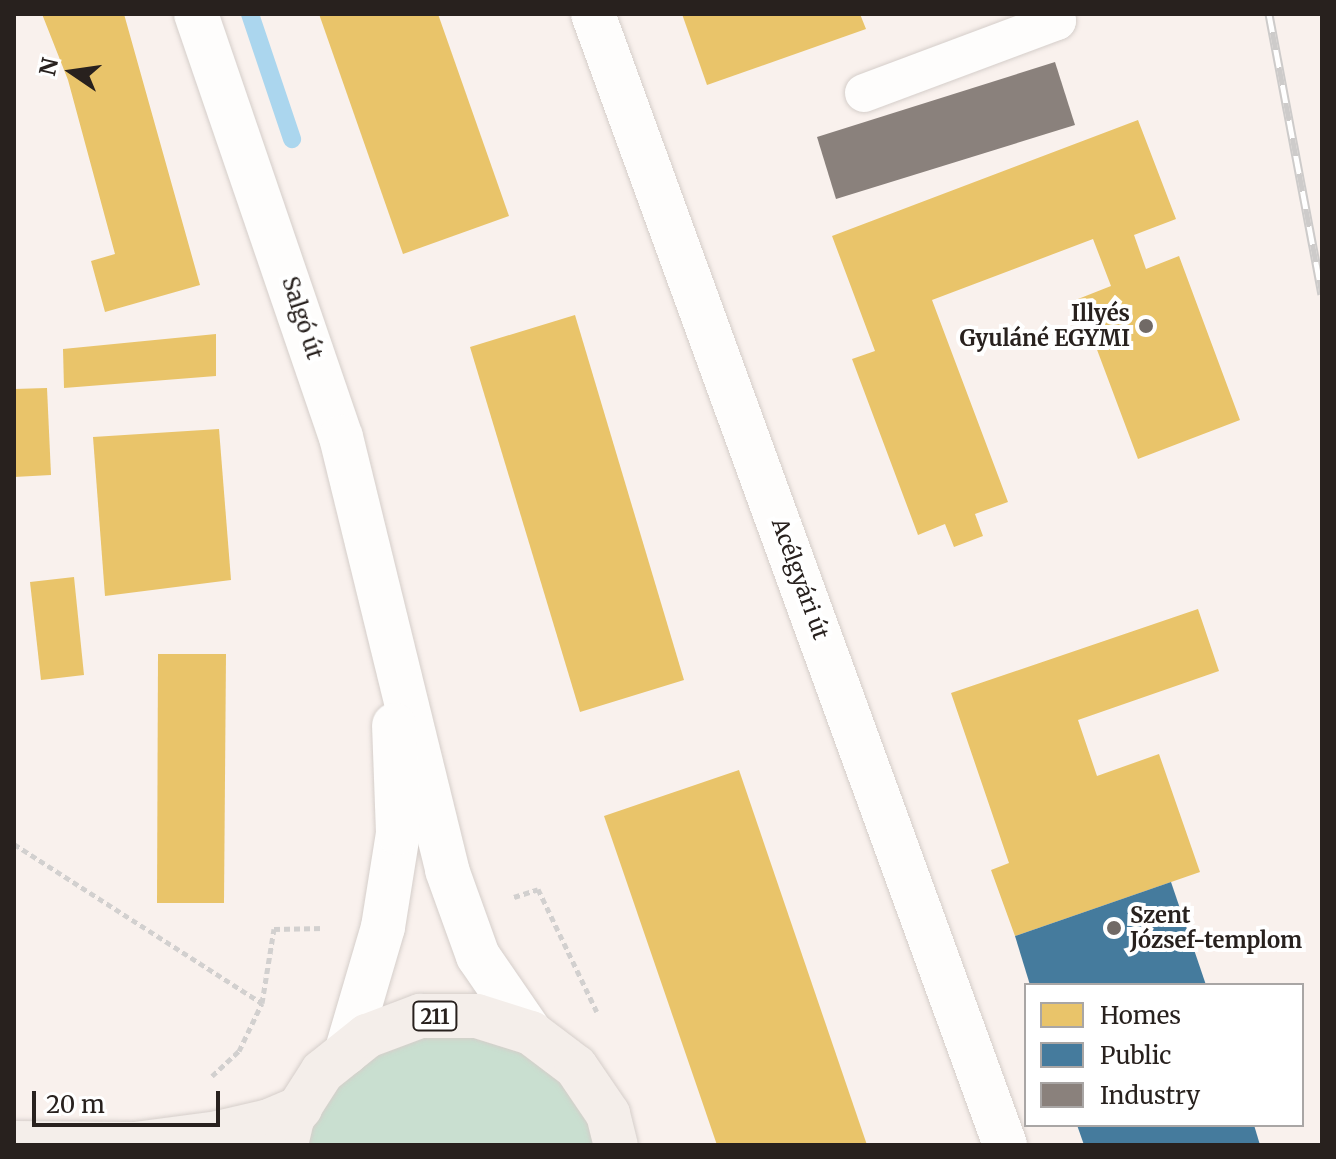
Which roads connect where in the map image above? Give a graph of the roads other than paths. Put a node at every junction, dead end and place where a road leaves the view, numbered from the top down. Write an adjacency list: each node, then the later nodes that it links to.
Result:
1 (196, 14): 5 (main road, Salgó út)
2 (593, 14): 11 (main road, Acélgyári út)
3 (1054, 14): 4 (lane)
4 (864, 93)
5 (390, 627): 6 (main road); 7 (main road)
6 (531, 1033): 7 (main road, 211); 10 (main road, 211)
7 (346, 1053): 8 (main road, 211)
8 (293, 1126): 9 (main road, 211)
9 (14, 1143)
10 (616, 1145)
11 (1005, 1145)

